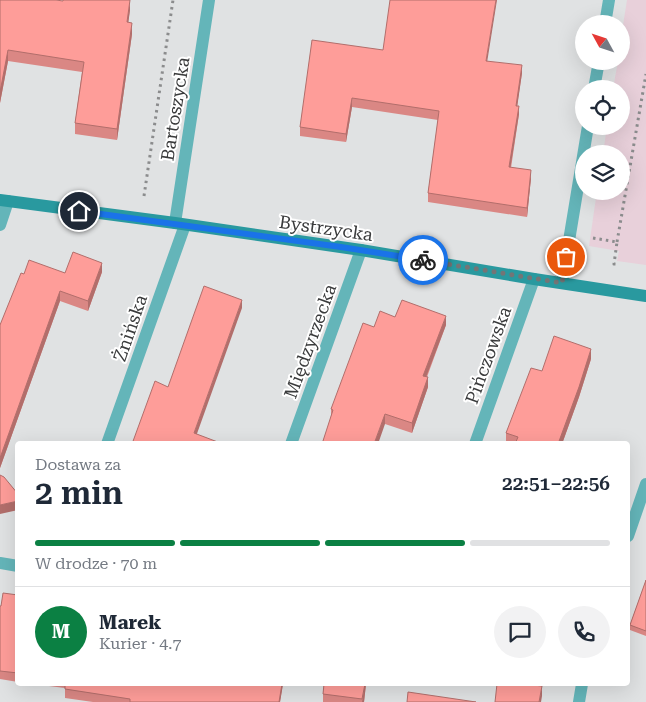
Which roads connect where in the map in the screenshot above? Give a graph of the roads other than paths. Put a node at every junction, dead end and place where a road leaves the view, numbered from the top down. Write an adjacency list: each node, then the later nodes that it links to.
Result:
1 (210, 0): 6 (street, Bartoszycka)
2 (609, 0): 3 (street)
3 (606, 15)
4 (586, 135): 10 (street)
5 (4, 200): 6 (street, Bystrzycka); 7 (street)
6 (180, 224): 8 (street, Bystrzycka); 12 (street, Żnińska)
7 (0, 225)
8 (361, 250): 9 (street, Bystrzycka); 13 (street, Międzyrzecka)
9 (534, 279): 10 (street, Bystrzycka); 14 (street, Pińczowska)
10 (562, 283): 11 (street, Bystrzycka)
11 (646, 296)
12 (108, 441)
13 (293, 441)
14 (476, 441)
15 (646, 484): 16 (street)
16 (630, 530)
17 (0, 563): 18 (street)
18 (15, 566)
19 (582, 686): 20 (street)
20 (579, 702)

